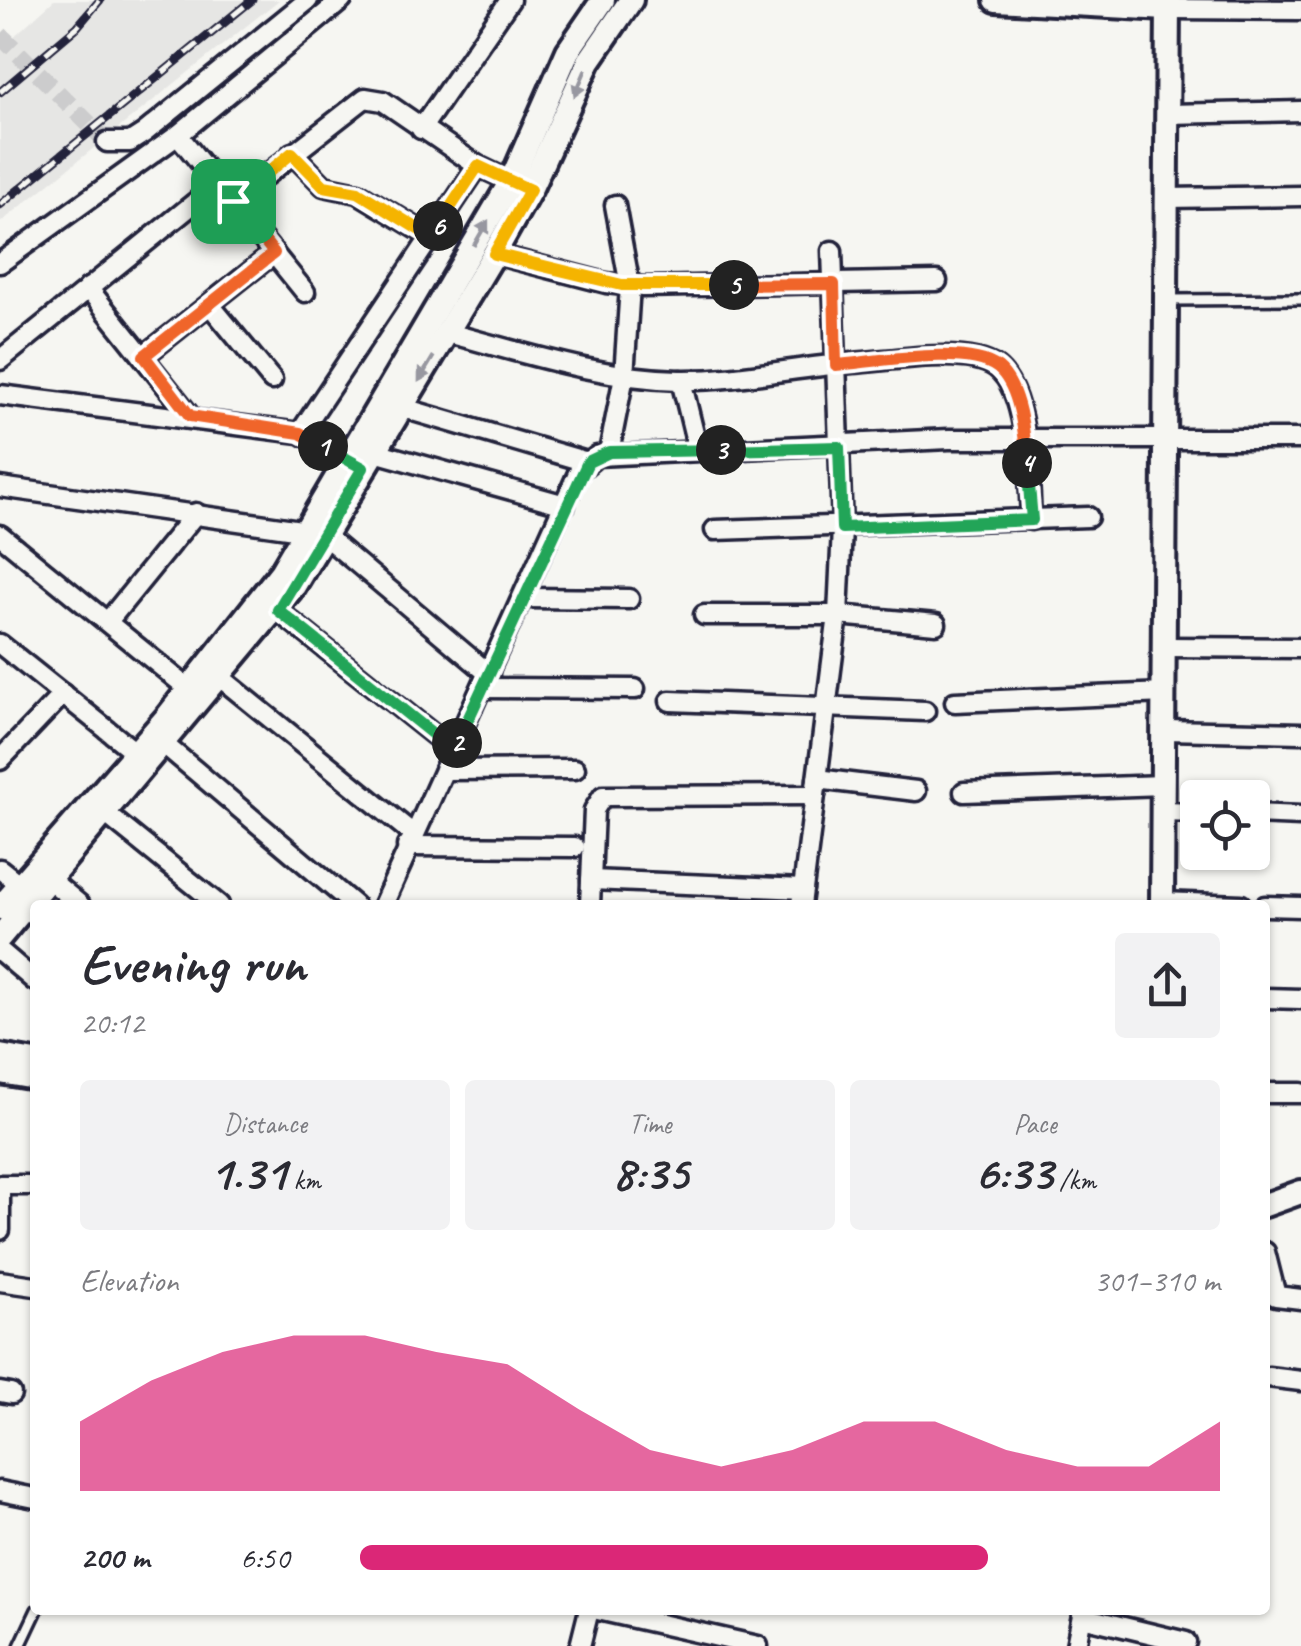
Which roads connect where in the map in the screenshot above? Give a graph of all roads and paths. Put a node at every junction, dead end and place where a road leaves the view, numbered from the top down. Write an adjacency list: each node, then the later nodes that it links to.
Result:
1 (308, 0): 13 (street)
2 (342, 0): 12 (street)
3 (510, 0): 11 (street)
4 (603, 0): 17 (street)
5 (631, 0): 17 (street, one-way to 17)
6 (996, 0): 7 (street)
7 (1168, 5): 8 (street); 10 (street)
8 (1301, 10)
9 (1301, 110): 10 (street)
10 (1167, 114): 19 (street)
11 (421, 129): 14 (street); 15 (street)
12 (178, 136): 16 (street); 26 (street)
13 (107, 142)
14 (292, 153): 20 (street); 22 (street)
15 (478, 166): 17 (street); 22 (street)
16 (218, 184): 20 (street); 30 (street)
17 (520, 186): 25 (street); 52 (street, one-way to 17)
18 (1301, 196): 19 (street)
19 (1167, 198): 33 (street)
20 (233, 201): 24 (street)
21 (615, 206): 29 (street)
22 (431, 237): 45 (street)
23 (832, 251): 28 (street)
24 (274, 253): 31 (street); 34 (street)
25 (494, 254): 29 (street); 35 (street)
26 (0, 262)
27 (938, 281): 28 (street)
28 (834, 284): 29 (street); 38 (street)
29 (630, 286): 39 (street)
30 (88, 288): 36 (street); 37 (street)
31 (305, 292)
32 (1301, 299): 33 (lane)
33 (1167, 300): 48 (street)
34 (210, 305): 36 (street); 40 (street)
35 (448, 333): 39 (street); 43 (street, one-way to 43)
36 (144, 356): 44 (street)
37 (0, 360)
38 (836, 365): 41 (street); 46 (street); 49 (street)
39 (624, 376): 41 (street); 51 (street)
40 (272, 380)
41 (681, 380): 50 (street)
42 (0, 395): 44 (street)
43 (403, 408): 52 (street); 53 (street)
44 (190, 416): 45 (street)
45 (300, 433): 52 (street)
46 (1026, 438): 48 (street); 49 (street); 58 (street)
47 (1301, 439): 48 (street)
48 (1166, 441): 71 (street)
49 (839, 447): 50 (street); 59 (street)
50 (698, 450): 51 (street)
51 (609, 452): 53 (street)
52 (361, 460): 55 (street); 61 (street)
53 (588, 462): 55 (street)
54 (0, 487): 56 (street)
55 (565, 505): 63 (street)
56 (196, 513): 61 (street); 68 (street)
57 (1088, 517): 58 (street)
58 (1032, 520): 59 (street)
59 (842, 528): 60 (street); 66 (street)
60 (715, 530)
61 (317, 534): 65 (street); 74 (street); 75 (street)
62 (0, 536): 68 (street)
63 (525, 598): 64 (street); 74 (street)
64 (629, 599)
65 (278, 610): 73 (street); 86 (street)
66 (838, 615): 67 (street); 69 (street); 81 (street)
67 (704, 616)
68 (108, 620): 75 (street)
69 (936, 624)
70 (0, 644): 78 (street)
71 (1165, 646): 72 (street); 77 (street)
72 (1301, 648)
73 (221, 678): 85 (street); 100 (street)
74 (486, 681): 76 (street); 86 (street)
75 (189, 689): 87 (street)
76 (635, 690)
77 (1165, 693): 80 (street); 83 (street)
78 (62, 694): 87 (street); 88 (street)
79 (670, 700): 81 (street)
80 (955, 702)
81 (826, 704): 82 (street); 92 (street)
82 (925, 711)
83 (1164, 730): 84 (street); 91 (street)
84 (1301, 733)
85 (164, 746): 97 (street); 110 (street)
86 (454, 751): 90 (street)
87 (135, 752): 105 (street)
88 (0, 758)
89 (575, 768): 90 (street)
90 (444, 770): 100 (street)
91 (1164, 784): 94 (street); 95 (street)
92 (816, 787): 93 (street); 104 (street); 106 (street)
93 (916, 791)
94 (964, 792)
95 (1163, 812): 96 (street); 113 (street)
96 (1180, 812)
97 (105, 813): 103 (street); 109 (street)
98 (1270, 815): 99 (street)
99 (1301, 816)
100 (410, 840): 101 (street); 111 (street)
101 (575, 847)
102 (0, 868): 105 (street)
103 (49, 879): 107 (street); 108 (street)
104 (590, 880): 106 (street); 112 (street)
105 (20, 885): 117 (street)
106 (802, 897)
107 (31, 900)
108 (74, 900)
109 (213, 900)
110 (348, 900)
111 (385, 900)
112 (590, 900)
113 (1162, 900)
114 (30, 901): 118 (street)
115 (1270, 906): 116 (street)
116 (1301, 907)
117 (0, 908)
118 (0, 937)
119 (0, 952): 120 (street)
120 (30, 977)
121 (1270, 998): 122 (street)
122 (1301, 999)
123 (0, 1056): 124 (street)
124 (30, 1061)
125 (0, 1072): 126 (street)
126 (30, 1077)
127 (1270, 1092): 128 (street)
128 (1301, 1093)
129 (30, 1185): 130 (street)
130 (0, 1186): 133 (street)
131 (1301, 1192): 132 (street)
132 (1270, 1203)
133 (0, 1230)
134 (1270, 1272): 137 (street)
135 (0, 1281): 136 (street)
136 (30, 1285)
137 (1301, 1299)
138 (1270, 1378): 139 (street)
139 (1301, 1382)
140 (0, 1491): 141 (street)
141 (30, 1497)
142 (35, 1615): 149 (lane)
143 (587, 1615): 150 (street)
144 (617, 1615): 148 (street)
145 (1082, 1615): 152 (street)
146 (1086, 1615): 147 (street)
147 (1186, 1642)
148 (726, 1643): 151 (street)
149 (20, 1646)
150 (580, 1646)
151 (758, 1646)
152 (1076, 1646)

